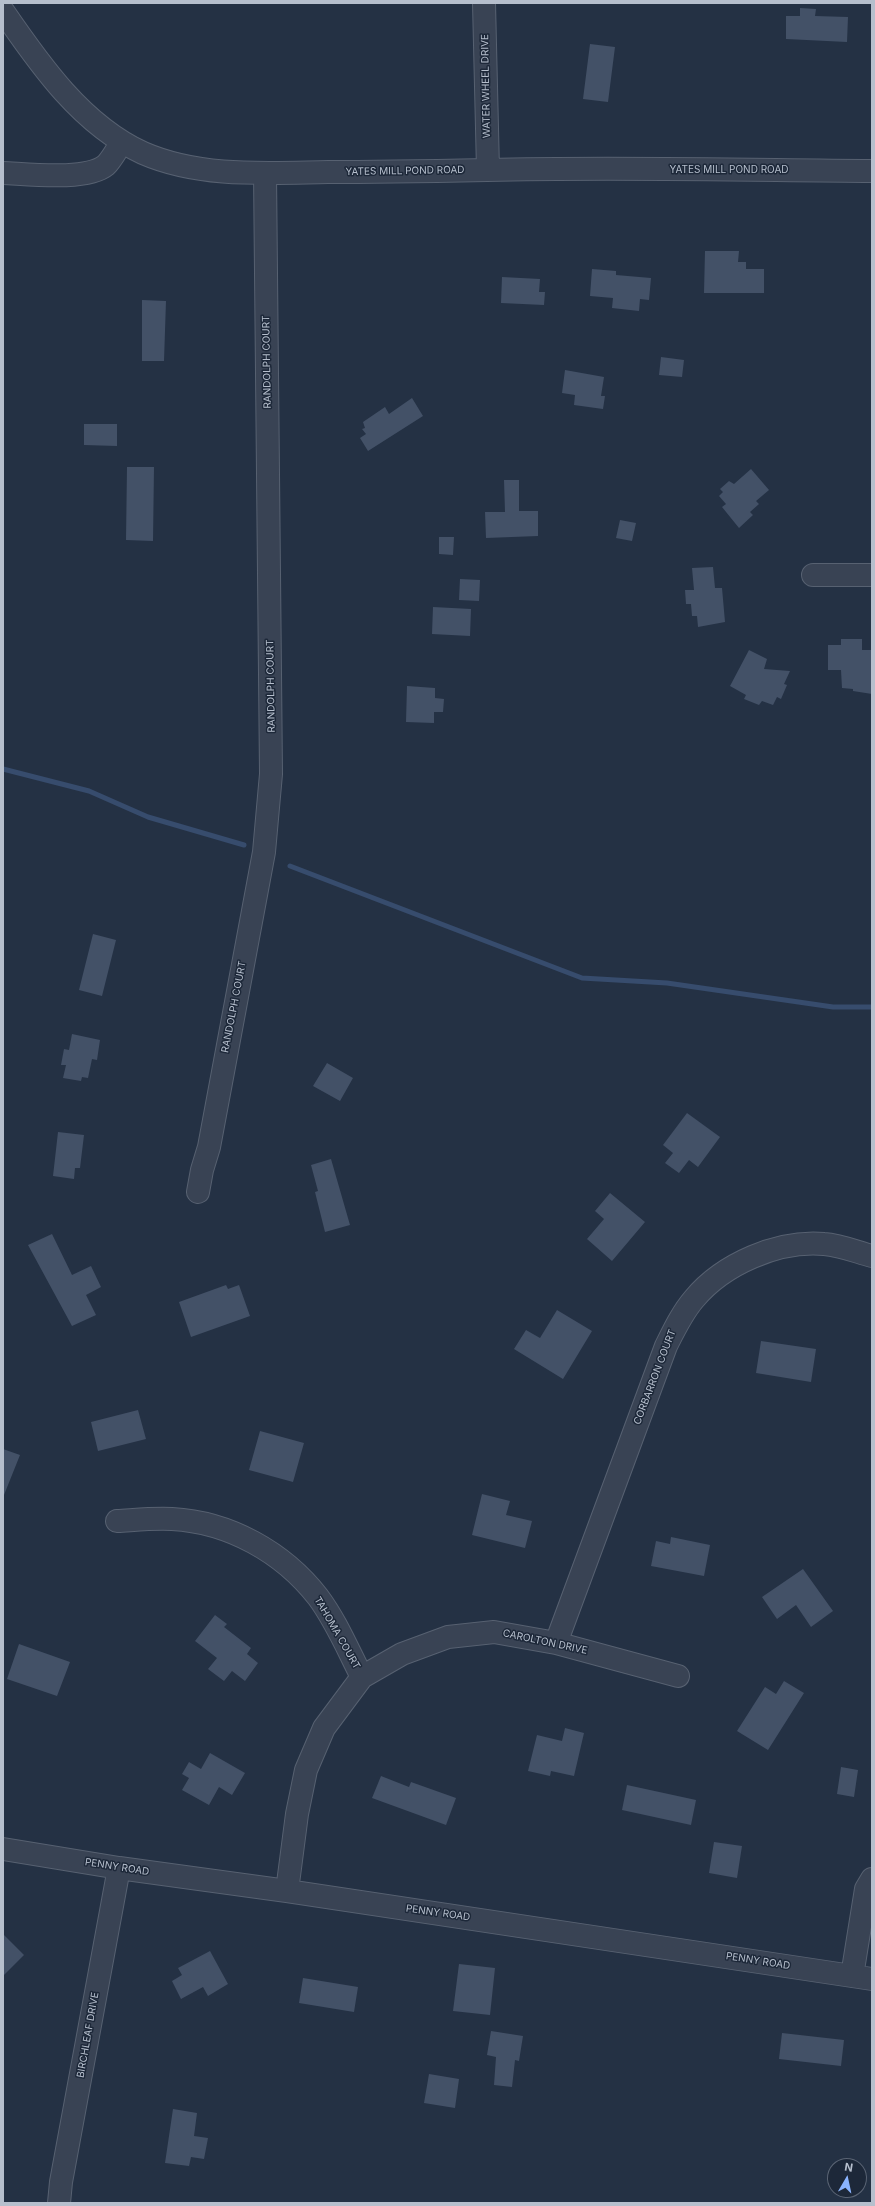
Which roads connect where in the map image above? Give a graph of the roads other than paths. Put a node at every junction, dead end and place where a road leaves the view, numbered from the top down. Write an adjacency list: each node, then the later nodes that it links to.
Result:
1 (484, 3): 4 (street, WATER WHEEL DRIVE)
2 (3, 11): 3 (street, YATES MILL POND ROAD)
3 (122, 142): 6 (street, YATES MILL POND ROAD); 7 (street)
4 (488, 170): 5 (street, YATES MILL POND ROAD); 6 (street, YATES MILL POND ROAD)
5 (872, 171)
6 (265, 173): 10 (street, RANDOLPH COURT)
7 (3, 174)
8 (813, 575): 9 (street)
9 (872, 575)
10 (198, 1192)
11 (872, 1256): 13 (street, CORBARRON COURT)
12 (117, 1521): 15 (street, TAHOMA COURT)
13 (556, 1643): 14 (street, CAROLTON DRIVE); 15 (street, CAROLTON DRIVE)
14 (678, 1676)
15 (362, 1677): 19 (street, CAROLTON DRIVE)
16 (3, 1848): 17 (street, PENNY ROAD)
17 (119, 1868): 19 (street, PENNY ROAD); 21 (street, BIRCHLEAF DRIVE)
18 (872, 1879): 20 (street)
19 (287, 1891): 20 (street, PENNY ROAD)
20 (862, 1978)
21 (59, 2203)

